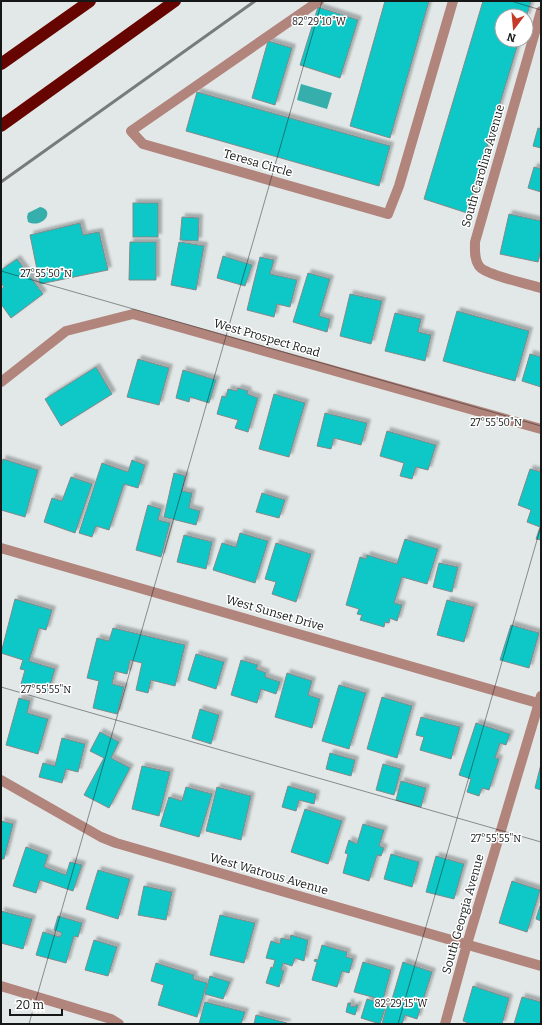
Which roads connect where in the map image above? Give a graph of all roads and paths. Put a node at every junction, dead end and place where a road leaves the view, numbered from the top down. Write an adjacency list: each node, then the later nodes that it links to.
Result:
1 (90, 1): 6 (highway)
2 (175, 1): 7 (highway)
3 (319, 1): 4 (street, Teresa Circle)
4 (453, 1)
5 (541, 11): 8 (street, South Carolina Avenue)
6 (1, 64)
7 (1, 126)
8 (541, 288)
9 (1, 382): 10 (street, West Prospect Road)
10 (541, 429)
11 (1, 548): 12 (street, West Sunset Drive)
12 (540, 701): 14 (street, South Georgia Avenue)
13 (1, 780): 14 (street, West Watrous Avenue)
14 (467, 944): 15 (street, West Watrous Avenue); 18 (street, South Georgia Avenue)
15 (541, 966)
16 (1, 986): 17 (street)
17 (119, 1024)
18 (445, 1024)

